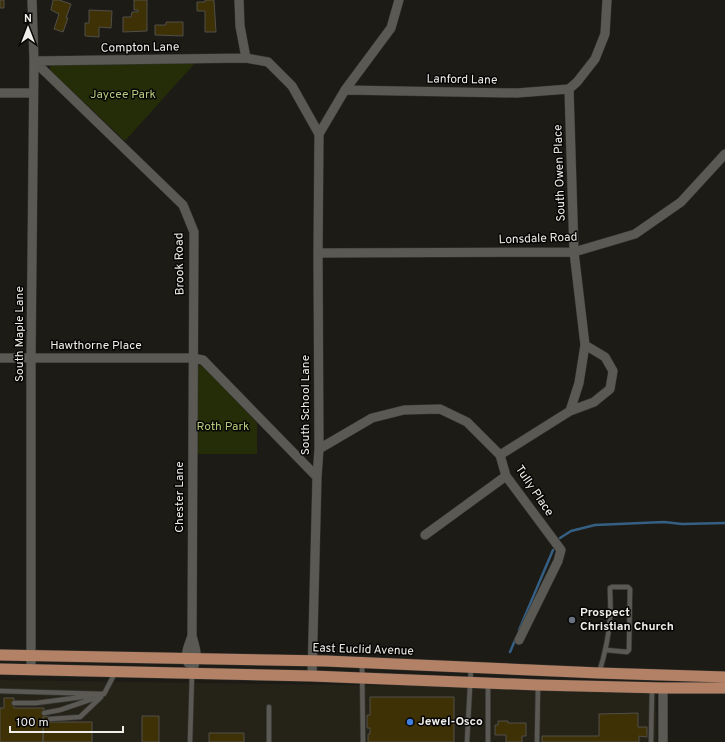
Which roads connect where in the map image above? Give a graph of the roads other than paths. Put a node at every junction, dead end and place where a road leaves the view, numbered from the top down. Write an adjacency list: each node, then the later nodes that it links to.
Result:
1 (32, 0): 6 (street, South Maple Lane)
2 (238, 0): 5 (street)
3 (399, 0): 8 (street)
4 (607, 0): 7 (street)
5 (246, 58): 6 (street, Compton Lane); 11 (street, Compton Lane)
6 (34, 62): 10 (street, South Maple Lane); 18 (street, Brook Road)
7 (569, 89): 8 (street, Lanford Lane); 13 (street, South Owen Place)
8 (345, 90): 11 (street)
9 (0, 93): 10 (street)
10 (34, 93): 17 (street, South Maple Lane)
11 (319, 134): 14 (street, South School Lane)
12 (725, 154): 13 (street, Lonsdale Road)
13 (574, 252): 14 (street, Lonsdale Road); 15 (street, South Owen Place)
14 (318, 253): 20 (street, South School Lane)
15 (585, 345): 19 (street, South Owen Place); 19 (street)
16 (0, 358): 17 (street, Hawthorne Place)
17 (31, 358): 18 (street, Hawthorne Place); 28 (street, South Maple Lane)
18 (192, 358): 23 (street); 29 (street, Chester Lane)
19 (570, 411): 21 (street)
20 (319, 449): 21 (street, Tully Place); 23 (street, South School Lane)
21 (500, 455): 22 (street, Tully Place)
22 (506, 476): 24 (street); 25 (street, Tully Place)
23 (317, 477): 30 (street, South School Lane)
24 (426, 535)
25 (519, 640)
26 (606, 650): 26 (lane); 37 (lane)
27 (0, 655): 28 (main road, East Euclid Avenue)
28 (31, 655): 29 (main road, East Euclid Avenue); 34 (street, South Maple Lane)
29 (191, 659): 30 (main road, East Euclid Avenue); 36 (street, Chester Lane)
30 (313, 661): 31 (main road, East Euclid Avenue); 38 (street, South School Lane)
31 (362, 663): 32 (main road, East Euclid Avenue); 40 (lane)
32 (471, 667): 37 (main road, East Euclid Avenue); 41 (lane)
33 (0, 669): 34 (main road)
34 (31, 669): 35 (main road)
35 (116, 670): 36 (main road); 47 (lane)
36 (192, 672): 38 (main road); 52 (lane)
37 (599, 673): 39 (main road, East Euclid Avenue)
38 (312, 676): 40 (main road)
39 (725, 677)
40 (362, 678): 41 (main road); 54 (lane)
41 (470, 682): 42 (main road); 55 (lane)
42 (488, 683): 43 (main road); 56 (lane)
43 (538, 686): 44 (main road); 57 (lane)
44 (658, 688): 45 (main road); 58 (lane); 59 (street)
45 (725, 688)
46 (0, 691): 47 (lane)
47 (104, 694): 48 (lane); 50 (lane); 51 (lane)
48 (14, 704)
49 (269, 707): 53 (lane)
50 (44, 713)
51 (50, 719)
52 (190, 742)
53 (269, 742)
54 (363, 742)
55 (467, 742)
56 (488, 742)
57 (537, 742)
58 (651, 742)
59 (663, 742)

